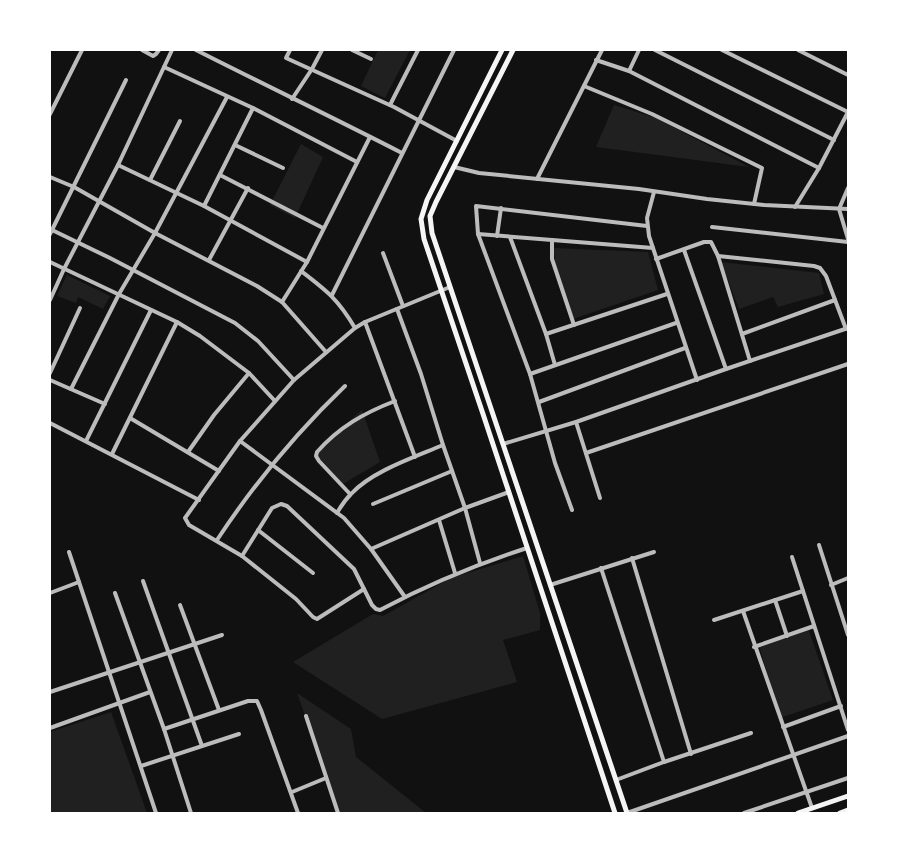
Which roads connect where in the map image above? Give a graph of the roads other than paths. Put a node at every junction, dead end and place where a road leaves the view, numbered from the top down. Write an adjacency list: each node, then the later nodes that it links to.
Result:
1 (82, 50): 31 (street)
2 (142, 50): 3 (street)
3 (159, 50)
4 (172, 50): 20 (street)
5 (196, 50): 27 (street)
6 (290, 50): 21 (street)
7 (322, 50): 21 (street)
8 (352, 50): 18 (street)
9 (418, 50): 28 (street)
10 (454, 50): 32 (street)
11 (502, 50): 36 (main road)
12 (513, 50): 41 (main road)
13 (602, 50): 19 (street)
14 (639, 50): 22 (street)
15 (654, 50): 35 (street)
16 (722, 50): 30 (street)
17 (798, 50): 23 (street)
18 (371, 59)
19 (596, 60): 22 (street); 25 (street)
20 (164, 67): 26 (street); 40 (street)
21 (312, 69): 27 (street); 28 (street)
22 (629, 71): 43 (street)
23 (848, 75)
24 (126, 80): 48 (street)
25 (584, 86): 46 (street); 54 (street)
26 (227, 97): 29 (street); 52 (street)
27 (292, 99): 34 (street)
28 (390, 106): 32 (street)
29 (253, 108): 37 (street); 39 (street)
30 (848, 112): 35 (street)
31 (50, 114)
32 (420, 120): 36 (street); 38 (street)
33 (180, 121): 47 (street)
34 (370, 137): 38 (street); 39 (street)
35 (834, 140): 43 (street)
36 (456, 141): 84 (main road)
37 (235, 145): 42 (street); 44 (street)
38 (402, 153): 87 (street)
39 (357, 162): 63 (street)
40 (118, 165): 47 (street); 53 (street)
41 (454, 167): 46 (street); 83 (main road)
42 (283, 168)
43 (818, 168): 56 (street)
44 (220, 175): 49 (street); 55 (street)
45 (50, 177): 48 (street)
46 (537, 179): 51 (street)
47 (150, 180): 52 (street)
48 (74, 187): 53 (street); 64 (street)
49 (248, 188): 60 (street); 63 (street)
50 (848, 188): 58 (street)
51 (654, 192): 54 (street); 61 (street)
52 (175, 193): 55 (street); 65 (street)
53 (99, 202): 65 (street); 71 (street)
54 (754, 204): 56 (street)
55 (204, 206): 60 (street)
56 (796, 207): 58 (street)
57 (501, 208): 61 (street); 66 (street); 67 (street)
58 (839, 208): 59 (street); 70 (street)
59 (848, 209)
60 (230, 220): 77 (street); 79 (street)
61 (647, 226): 72 (street)
62 (712, 227): 70 (street)
63 (323, 228): 79 (street)
64 (51, 232): 71 (street)
65 (155, 233): 77 (street); 81 (street)
66 (478, 234): 67 (street); 111 (street)
67 (497, 236): 68 (street)
68 (510, 236): 69 (street); 101 (street)
69 (552, 240): 72 (street); 98 (street)
70 (848, 241)
71 (78, 242): 80 (street); 81 (street)
72 (653, 248): 76 (street)
73 (684, 250): 75 (street); 76 (street); 108 (street)
74 (383, 253): 91 (street)
75 (718, 256): 89 (street); 102 (street)
76 (656, 259): 86 (street)
77 (209, 260): 90 (street)
78 (50, 262): 80 (street)
79 (307, 262): 82 (street)
80 (64, 269): 85 (street); 88 (street)
81 (133, 270): 85 (street); 113 (street)
82 (301, 271): 87 (street); 90 (street)
83 (450, 287): 84 (street); 127 (main road)
84 (441, 290): 91 (street); 136 (main road)
85 (119, 294): 94 (street); 116 (street)
86 (667, 294): 97 (street); 98 (street)
87 (332, 295): 99 (street)
88 (50, 300)
89 (835, 300): 100 (street); 102 (street)
90 (282, 302): 104 (street)
91 (403, 306): 93 (street)
92 (80, 308): 109 (street)
93 (397, 309): 96 (street); 128 (street)
94 (151, 310): 95 (street); 120 (street)
95 (177, 322): 110 (street); 121 (street)
96 (365, 322): 99 (street); 118 (street)
97 (676, 323): 103 (street); 107 (street)
98 (574, 324): 101 (street)
99 (355, 328): 104 (street)
100 (847, 329): 105 (street)
101 (546, 334): 107 (street)
102 (742, 334): 105 (street)
103 (685, 348): 114 (street); 119 (street)
104 (326, 352): 113 (street)
105 (750, 361): 108 (street)
106 (848, 364): 130 (street)
107 (555, 365): 111 (street)
108 (726, 369): 114 (street)
109 (50, 373)
110 (249, 373): 117 (street); 129 (street)
111 (530, 374): 119 (street)
112 (50, 380): 116 (street)
113 (294, 380): 117 (street)
114 (696, 380): 122 (street)
115 (345, 386): 133 (street)
116 (71, 389): 120 (street)
117 (276, 401): 126 (street)
118 (395, 401): 132 (street); 137 (street)
119 (539, 402): 124 (street)
120 (105, 404): 125 (street)
121 (130, 418): 129 (street); 131 (street)
122 (576, 422): 124 (street); 130 (street)
123 (50, 423): 125 (street)
124 (545, 431): 127 (street); 142 (street)
125 (86, 441): 131 (street)
126 (240, 441): 133 (street); 134 (street)
127 (503, 444): 162 (main road)
128 (443, 445): 132 (street); 135 (street)
129 (188, 452): 134 (street)
130 (586, 452): 138 (street)
131 (112, 454): 139 (street)
132 (415, 457): 137 (street)
133 (273, 464): 143 (street); 146 (street)
134 (219, 471): 139 (street)
135 (452, 471): 140 (street); 141 (street)
136 (509, 492): 141 (street); 148 (main road)
137 (350, 494): 143 (street)
138 (600, 498)
139 (199, 500): 146 (street)
140 (373, 504)
141 (465, 508): 144 (street); 155 (street)
142 (572, 510)
143 (337, 512): 149 (street)
144 (439, 520): 149 (street); 158 (street)
145 (258, 530): 152 (street); 157 (street); 164 (street)
146 (217, 540): 152 (street)
147 (819, 545): 163 (street)
148 (527, 548): 155 (street); 214 (main road)
149 (371, 549): 168 (street)
150 (69, 552): 161 (street)
151 (654, 552): 154 (street)
152 (242, 556): 164 (street)
153 (792, 557): 166 (street)
154 (632, 558): 156 (street); 197 (street)
155 (480, 563): 158 (street)
156 (602, 568): 162 (street); 200 (street)
157 (313, 573)
158 (455, 573): 168 (street)
159 (848, 578): 163 (street)
160 (143, 581): 179 (street)
161 (80, 582): 167 (street); 181 (street)
162 (550, 585): 204 (main road)
163 (831, 585): 175 (street)
164 (364, 589): 168 (street)
165 (115, 592): 180 (street)
166 (803, 592): 169 (street); 173 (street)
167 (50, 593)
168 (405, 597)
169 (775, 600): 171 (street); 176 (street)
170 (180, 606): 177 (street)
171 (742, 611): 172 (street); 178 (street)
172 (714, 620)
173 (814, 626): 176 (street); 185 (street)
174 (222, 634): 177 (street)
175 (848, 635)
176 (786, 636): 178 (street)
177 (194, 645): 179 (street); 186 (street)
178 (754, 648): 189 (street)
179 (168, 653): 180 (street); 188 (street)
180 (140, 662): 181 (street); 183 (street)
181 (110, 672): 182 (street); 184 (street)
182 (50, 692)
183 (150, 692): 184 (street); 191 (street)
184 (119, 703): 190 (street); 201 (street)
185 (841, 706): 189 (street); 192 (street)
186 (219, 710): 188 (street); 205 (street)
187 (306, 716): 202 (street)
188 (193, 720): 191 (street); 196 (street)
189 (783, 727): 199 (street)
190 (50, 728)
191 (164, 729): 198 (street)
192 (848, 730)
193 (239, 734): 196 (street)
194 (751, 734): 197 (street)
195 (848, 736): 199 (street)
196 (202, 746): 198 (street)
197 (691, 754): 200 (street)
198 (172, 755): 201 (street); 211 (street)
199 (794, 755): 206 (street); 215 (street)
200 (664, 762): 204 (street)
201 (141, 766): 210 (street)
202 (326, 778): 205 (street); 213 (street)
203 (848, 778): 206 (street)
204 (616, 780): 215 (main road)
205 (292, 792): 212 (street)
206 (806, 792): 208 (street); 216 (street)
207 (848, 796): 208 (main road)
208 (812, 808): 217 (main road)
209 (848, 810): 218 (main road)
210 (156, 813)
211 (191, 813)
212 (298, 813)
213 (338, 813)
214 (615, 813)
215 (627, 813)
216 (744, 813)
217 (798, 813)
218 (840, 813)

